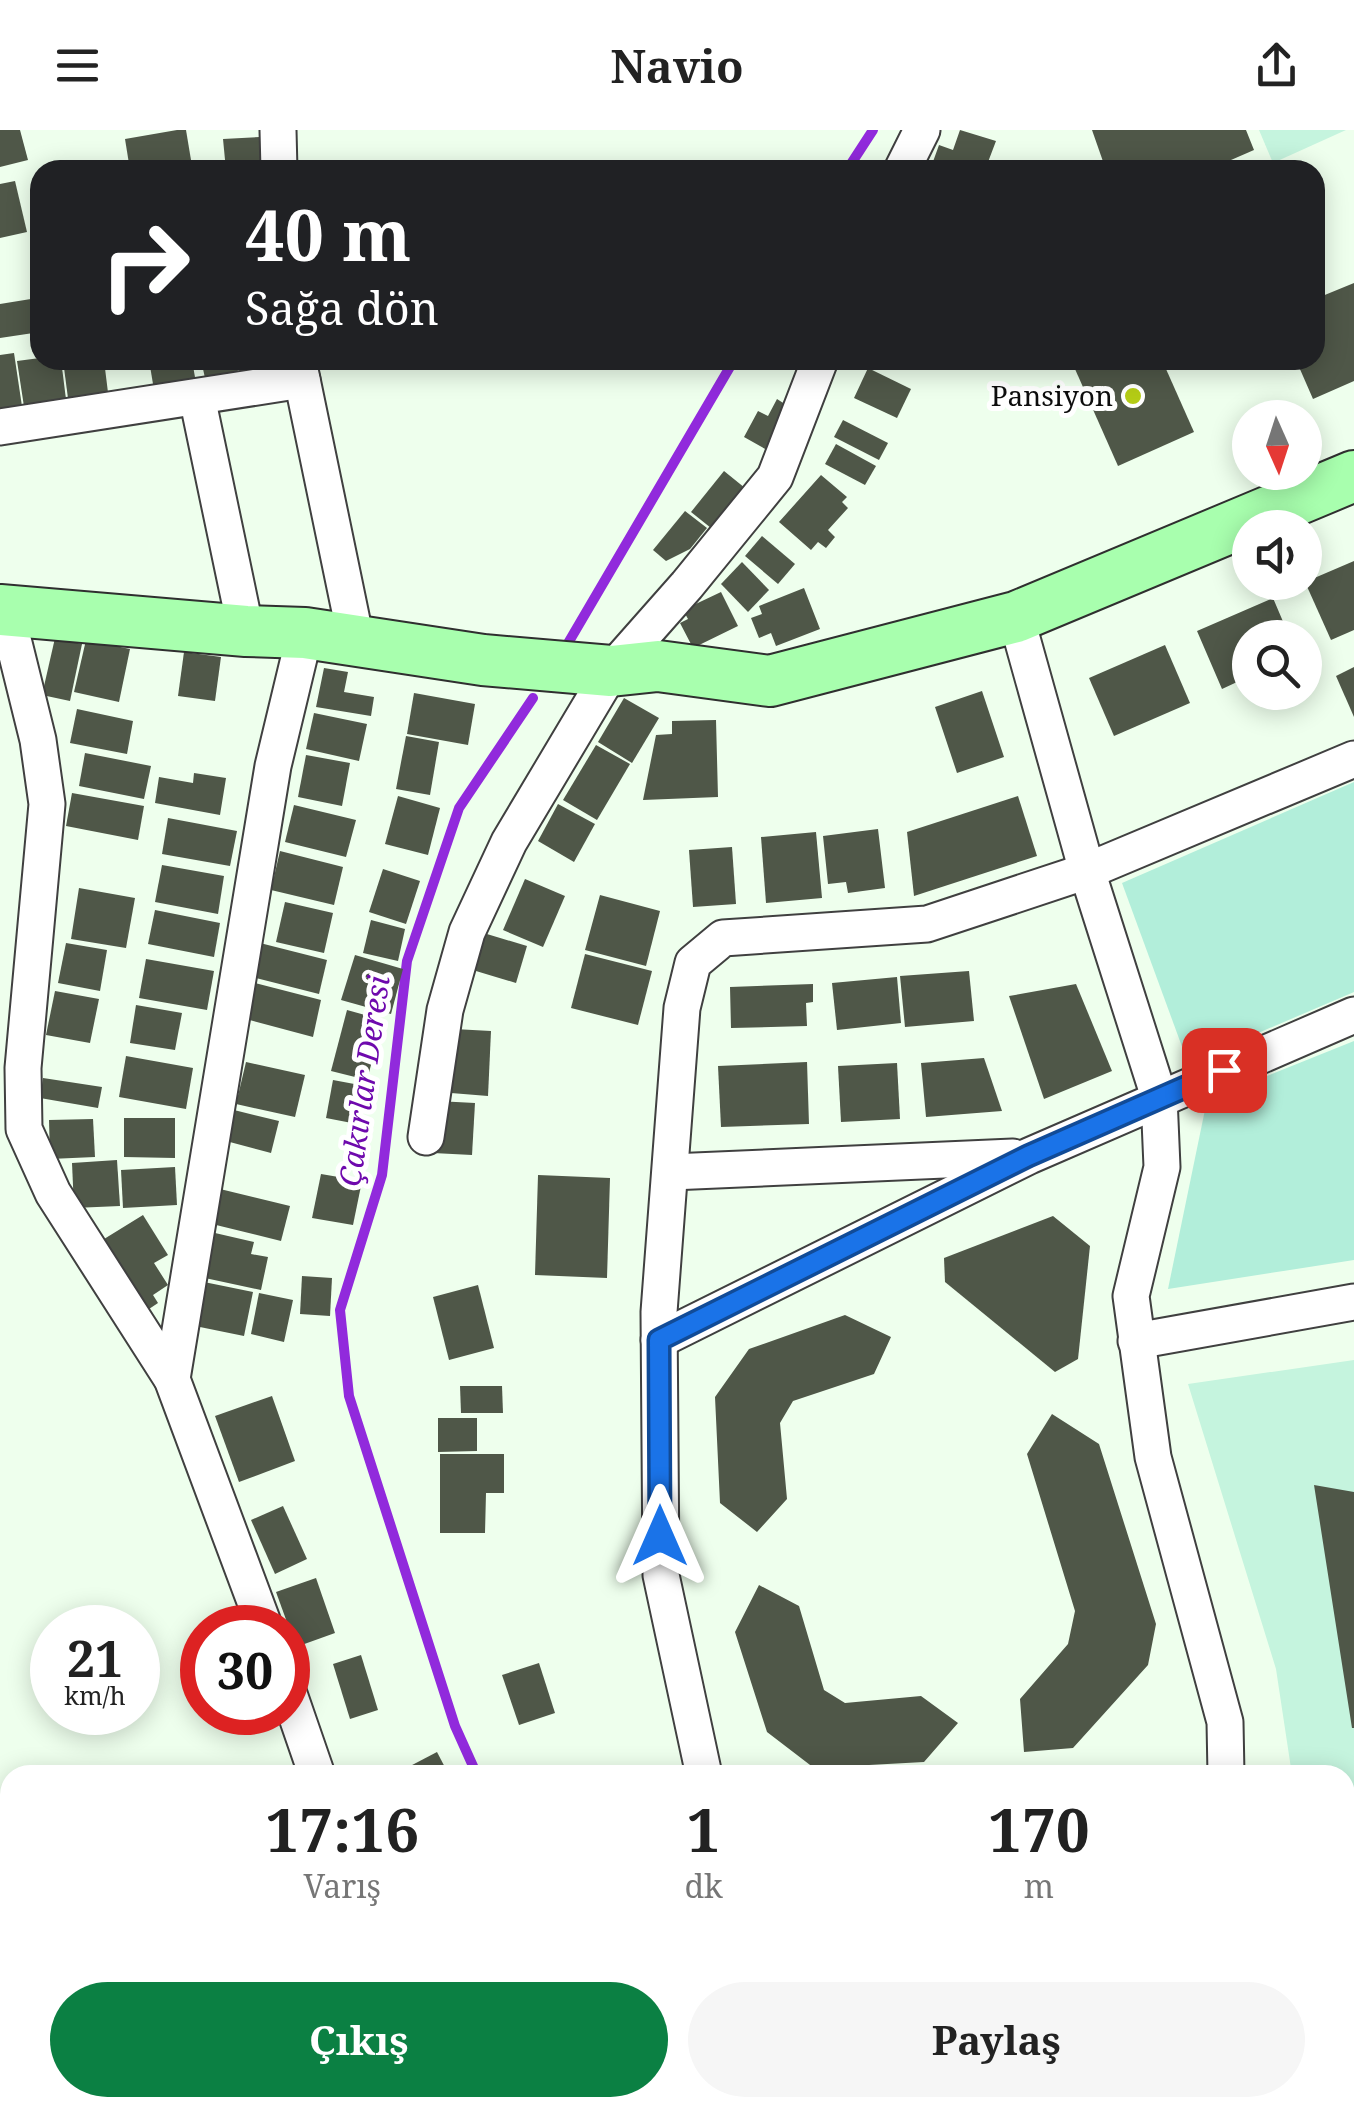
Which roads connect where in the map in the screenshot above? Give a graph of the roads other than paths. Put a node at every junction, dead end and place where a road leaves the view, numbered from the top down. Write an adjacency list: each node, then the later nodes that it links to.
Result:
1 (278, 130): 3 (street)
2 (922, 130): 4 (street)
3 (279, 160)
4 (907, 160)
5 (300, 370): 7 (street); 14 (street)
6 (816, 370): 15 (street)
7 (196, 397): 8 (street); 12 (street)
8 (0, 427)
9 (1354, 476): 11 (street)
10 (3, 610): 12 (street); 26 (street)
11 (1016, 616): 15 (street); 17 (street)
12 (246, 631): 13 (street)
13 (305, 632): 14 (street); 26 (street)
14 (356, 640): 15 (street)
15 (611, 671): 20 (street)
16 (1354, 759): 17 (street)
17 (1087, 871): 19 (street); 22 (street)
18 (1354, 1015): 19 (street)
19 (1159, 1097): 21 (street); 25 (street)
20 (426, 1137)
21 (1028, 1156): 22 (street); 24 (street)
22 (671, 1172): 24 (street)
23 (1354, 1302): 25 (street)
24 (659, 1340): 30 (street)
25 (1136, 1341): 31 (street)
26 (172, 1379): 27 (street)
27 (256, 1605)
28 (303, 1735): 29 (street)
29 (314, 1765)
30 (702, 1765)
31 (1226, 1765)

